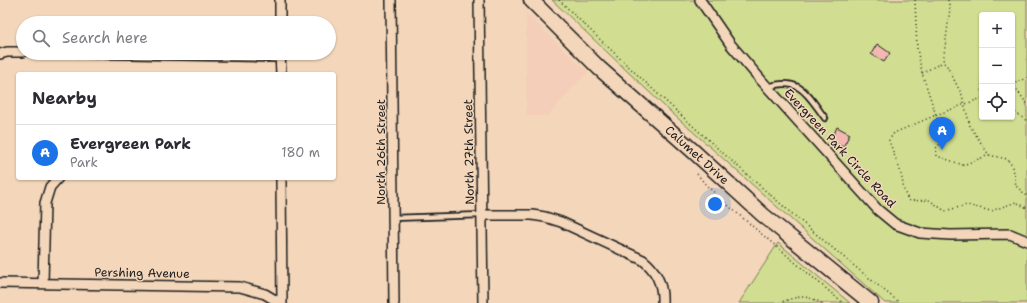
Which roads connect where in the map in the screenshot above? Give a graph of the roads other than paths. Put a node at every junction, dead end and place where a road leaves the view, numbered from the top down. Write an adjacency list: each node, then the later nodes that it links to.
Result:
1 (280, 0): 6 (street)
2 (391, 0): 16 (street, North 26th Street)
3 (479, 0): 15 (street, North 27th Street)
4 (531, 0): 24 (main road, Calumet Drive)
5 (700, 0): 11 (street, Evergreen Park Circle Road)
6 (280, 16)
7 (16, 52): 8 (street)
8 (0, 54)
9 (280, 60): 10 (street)
10 (281, 72)
11 (768, 87): 12 (lane); 17 (street, Evergreen Park Circle Road)
12 (825, 118)
13 (56, 180): 19 (street)
14 (281, 180): 20 (street)
15 (482, 216): 16 (lane); 22 (street, North 27th Street); 23 (street)
16 (393, 218): 21 (street, North 26th Street)
17 (1027, 240)
18 (0, 282): 19 (street, Pershing Avenue)
19 (43, 283): 20 (street, Pershing Avenue)
20 (281, 303)
21 (394, 303)
22 (483, 303)
23 (662, 303)
24 (871, 303)

